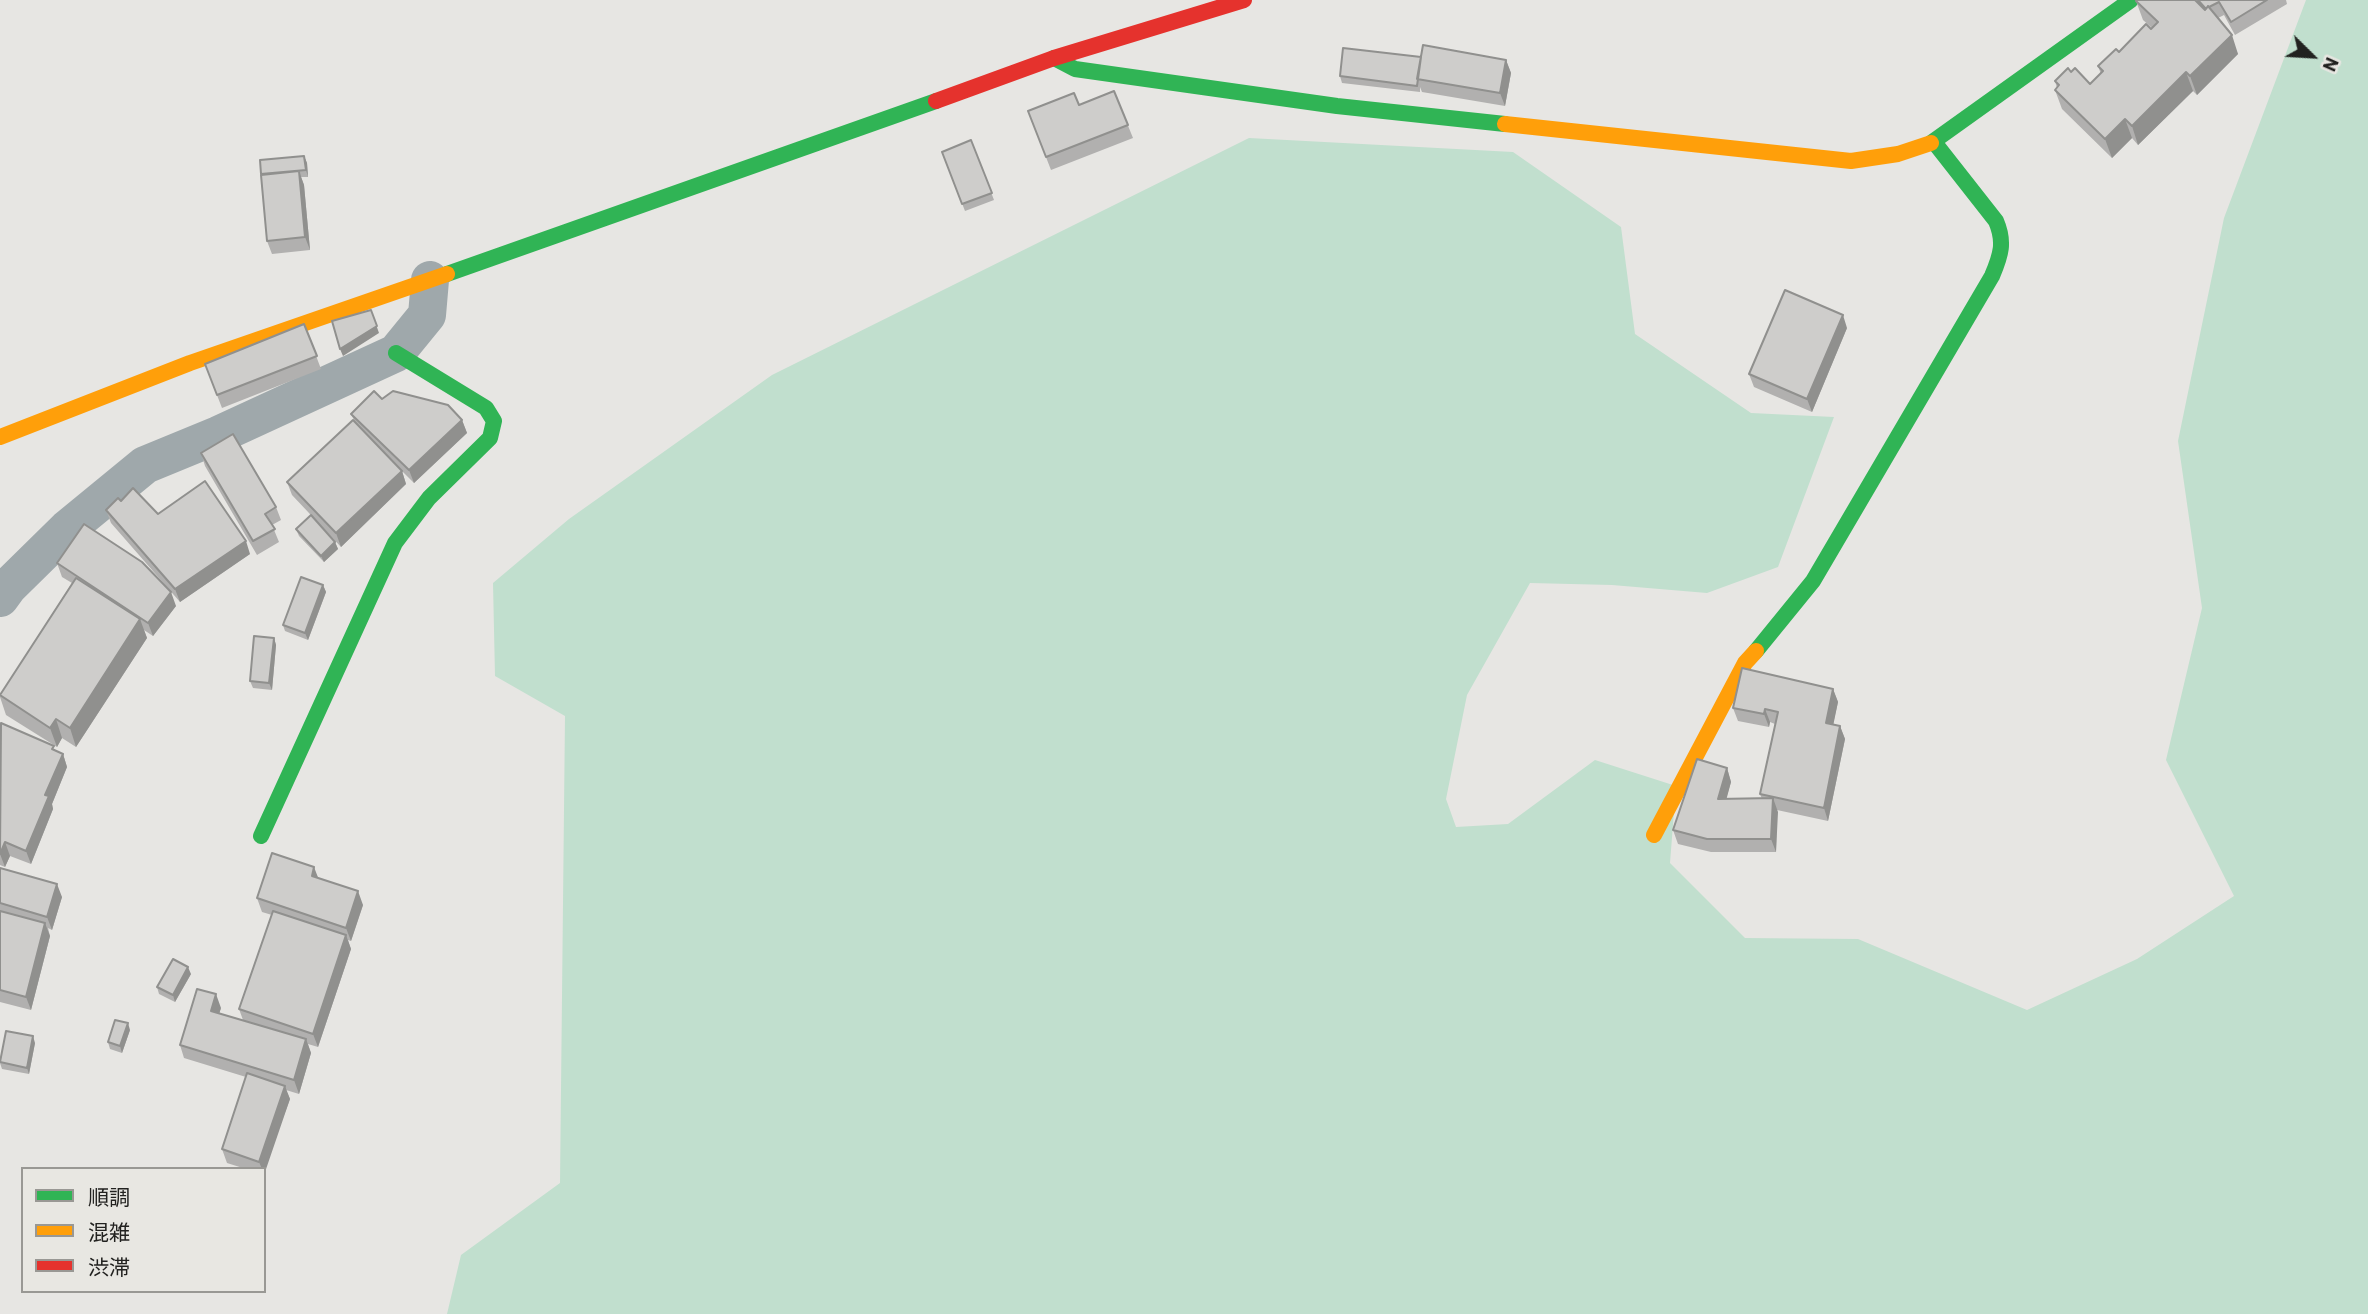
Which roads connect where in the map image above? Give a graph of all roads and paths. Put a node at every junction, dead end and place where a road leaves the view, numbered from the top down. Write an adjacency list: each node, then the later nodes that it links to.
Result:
1 (1244, 0): 3 (street)
2 (2130, 0): 4 (street)
3 (1054, 58): 4 (street); 5 (street)
4 (1934, 142): 9 (street)
5 (429, 280): 6 (street); 7 (street)
6 (396, 353): 8 (street); 10 (street)
7 (0, 437)
8 (0, 598)
9 (1654, 835)
10 (261, 836)

